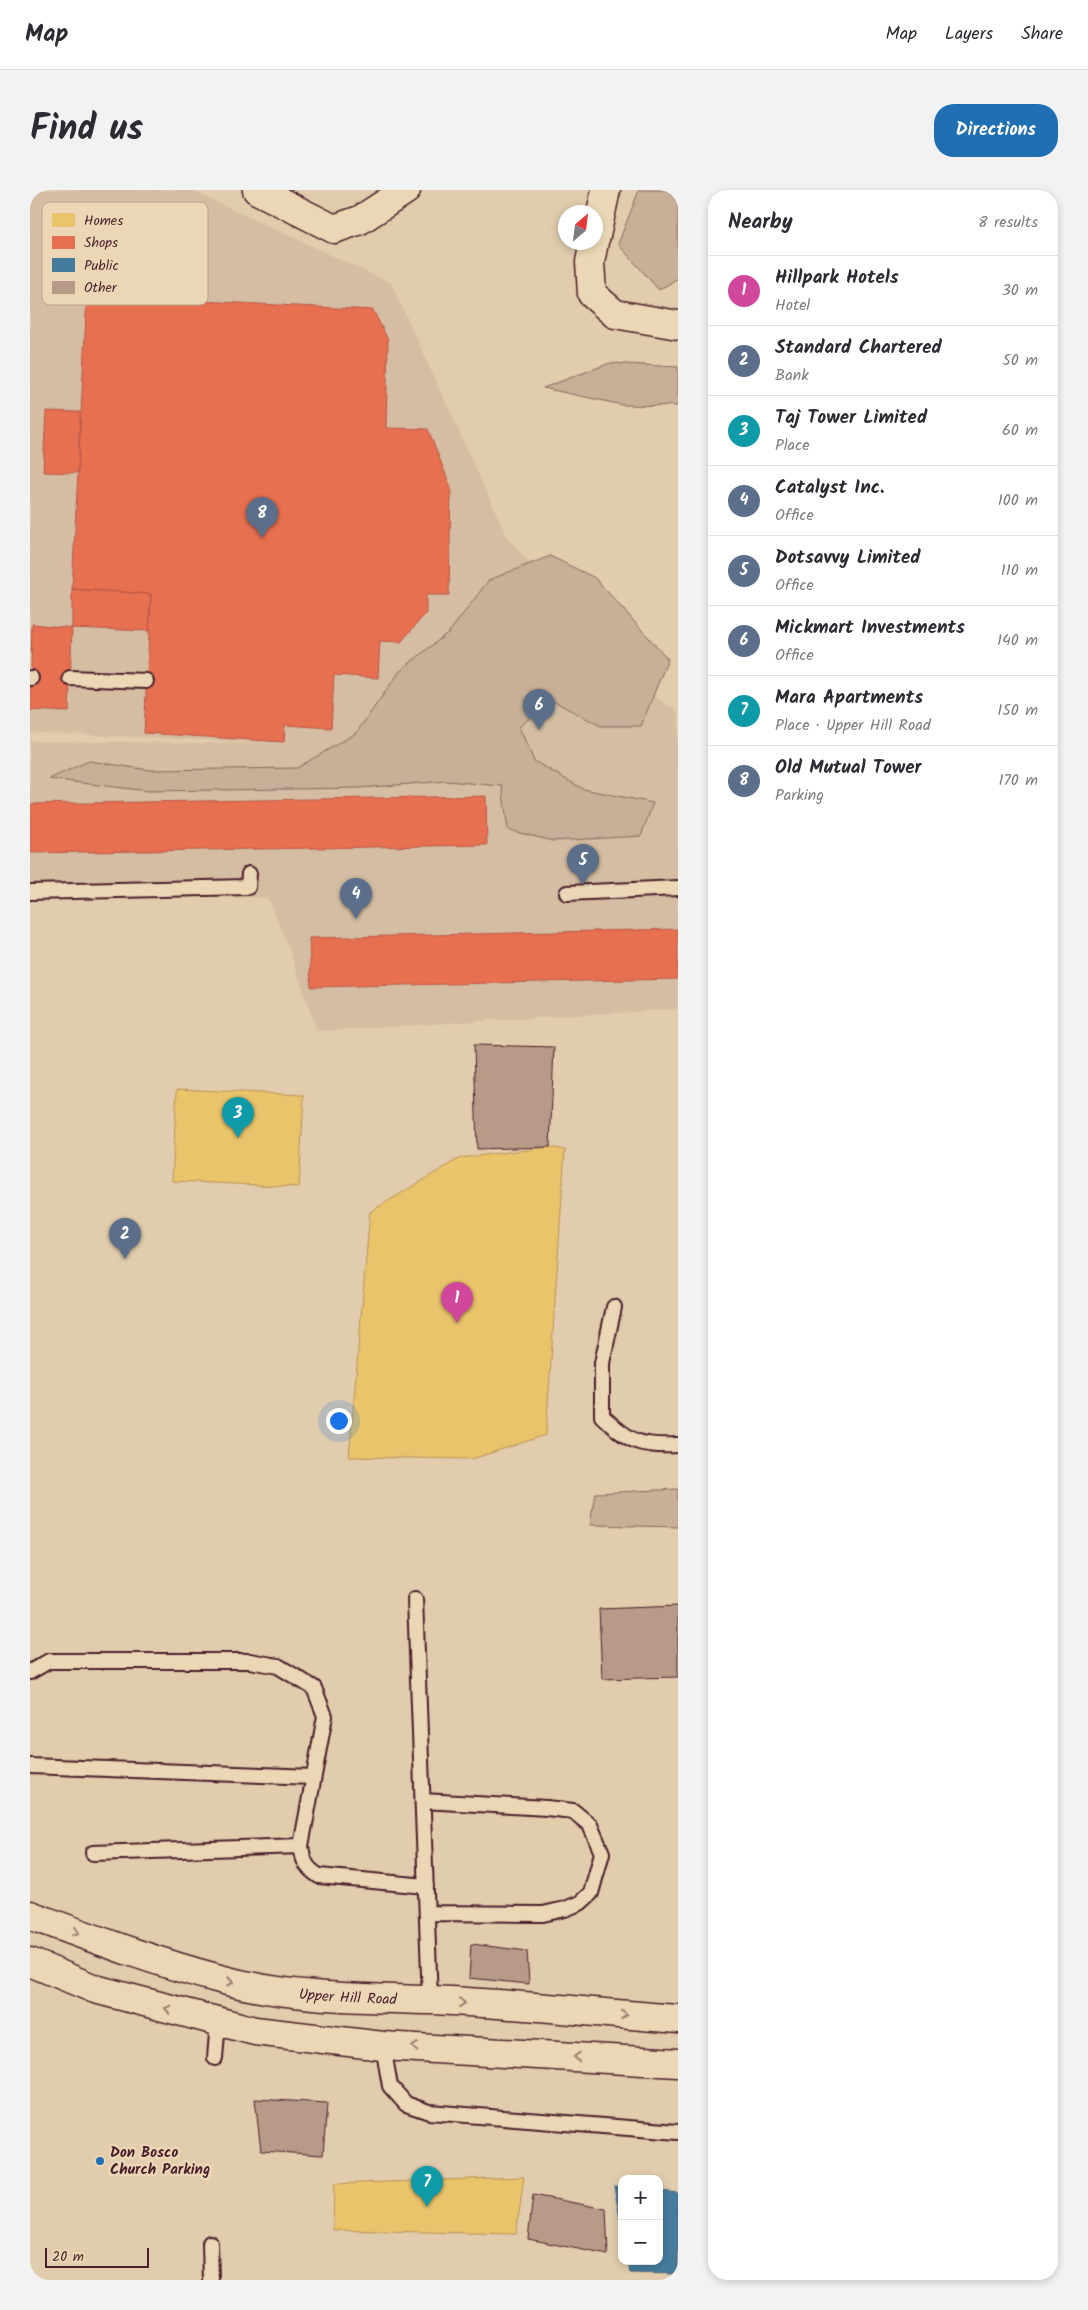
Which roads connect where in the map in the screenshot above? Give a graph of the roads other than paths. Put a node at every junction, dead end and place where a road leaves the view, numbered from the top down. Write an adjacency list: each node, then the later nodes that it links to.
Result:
1 (257, 190): 2 (street)
2 (406, 190)
3 (606, 190): 4 (street)
4 (603, 205)
5 (592, 250): 6 (street)
6 (678, 326)
7 (70, 678): 8 (lane)
8 (146, 681)
9 (249, 874): 11 (lane)
10 (678, 888): 12 (lane)
11 (30, 892)
12 (567, 893)
13 (614, 1306): 14 (lane)
14 (678, 1445)
15 (415, 1599): 19 (lane)
16 (30, 1672): 18 (lane)
17 (30, 1766): 18 (lane)
18 (313, 1778): 20 (lane)
19 (423, 1800): 22 (lane); 23 (lane)
20 (301, 1846): 21 (lane); 22 (lane)
21 (93, 1853)
22 (426, 1886): 23 (lane)
23 (427, 1913): 26 (lane)
24 (30, 1915): 26 (street, Upper Hill Road, one-way to 26)
25 (30, 1962): 28 (street, one-way to 25)
26 (430, 2000): 27 (street, Upper Hill Road, one-way to 27)
27 (678, 2019)
28 (218, 2021): 29 (street); 30 (lane)
29 (384, 2046): 31 (street, one-way to 29); 32 (lane)
30 (215, 2058)
31 (678, 2063)
32 (678, 2132)
33 (210, 2243): 34 (lane)
34 (212, 2280)

